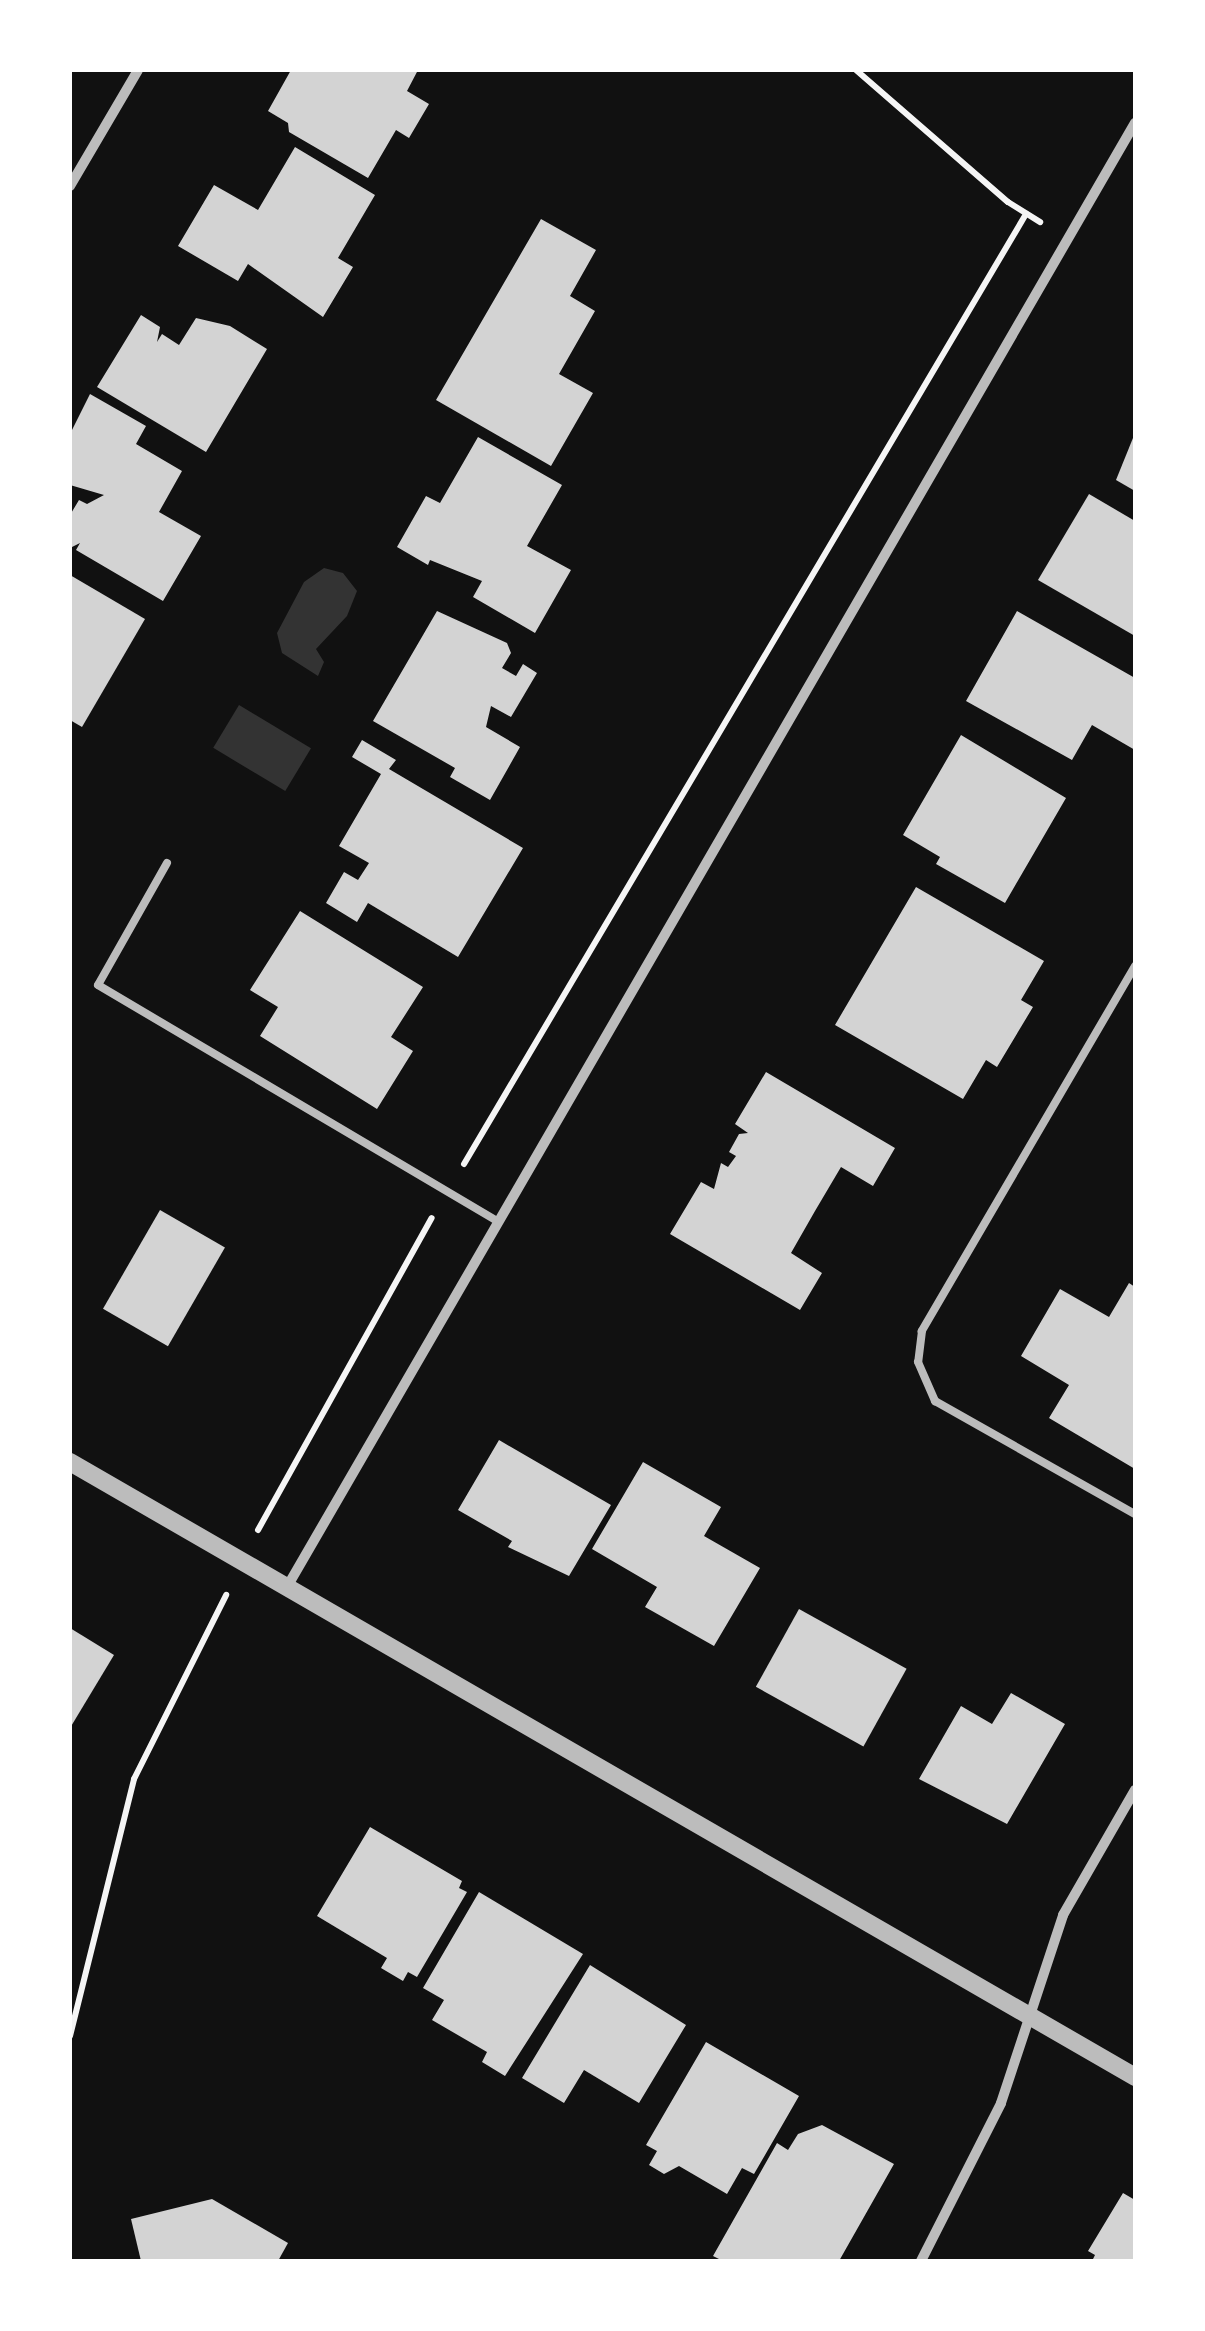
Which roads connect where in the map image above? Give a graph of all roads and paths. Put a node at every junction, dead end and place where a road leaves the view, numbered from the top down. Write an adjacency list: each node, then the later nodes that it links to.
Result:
1 (138, 70): 4 (street)
2 (856, 70): 7 (path)
3 (1135, 123): 8 (street)
4 (70, 186)
5 (167, 863): 7 (lane)
6 (1135, 966): 11 (lane)
7 (448, 1190): 8 (lane); 10 (path)
8 (496, 1220): 12 (street)
9 (70, 1462): 12 (street)
10 (269, 1507)
11 (1135, 1514)
12 (287, 1587): 15 (street)
13 (211, 1625): 16 (path)
14 (1135, 1790): 15 (street)
15 (1030, 2016): 17 (street); 18 (street)
16 (70, 2036)
17 (1135, 2077)
18 (920, 2261)

